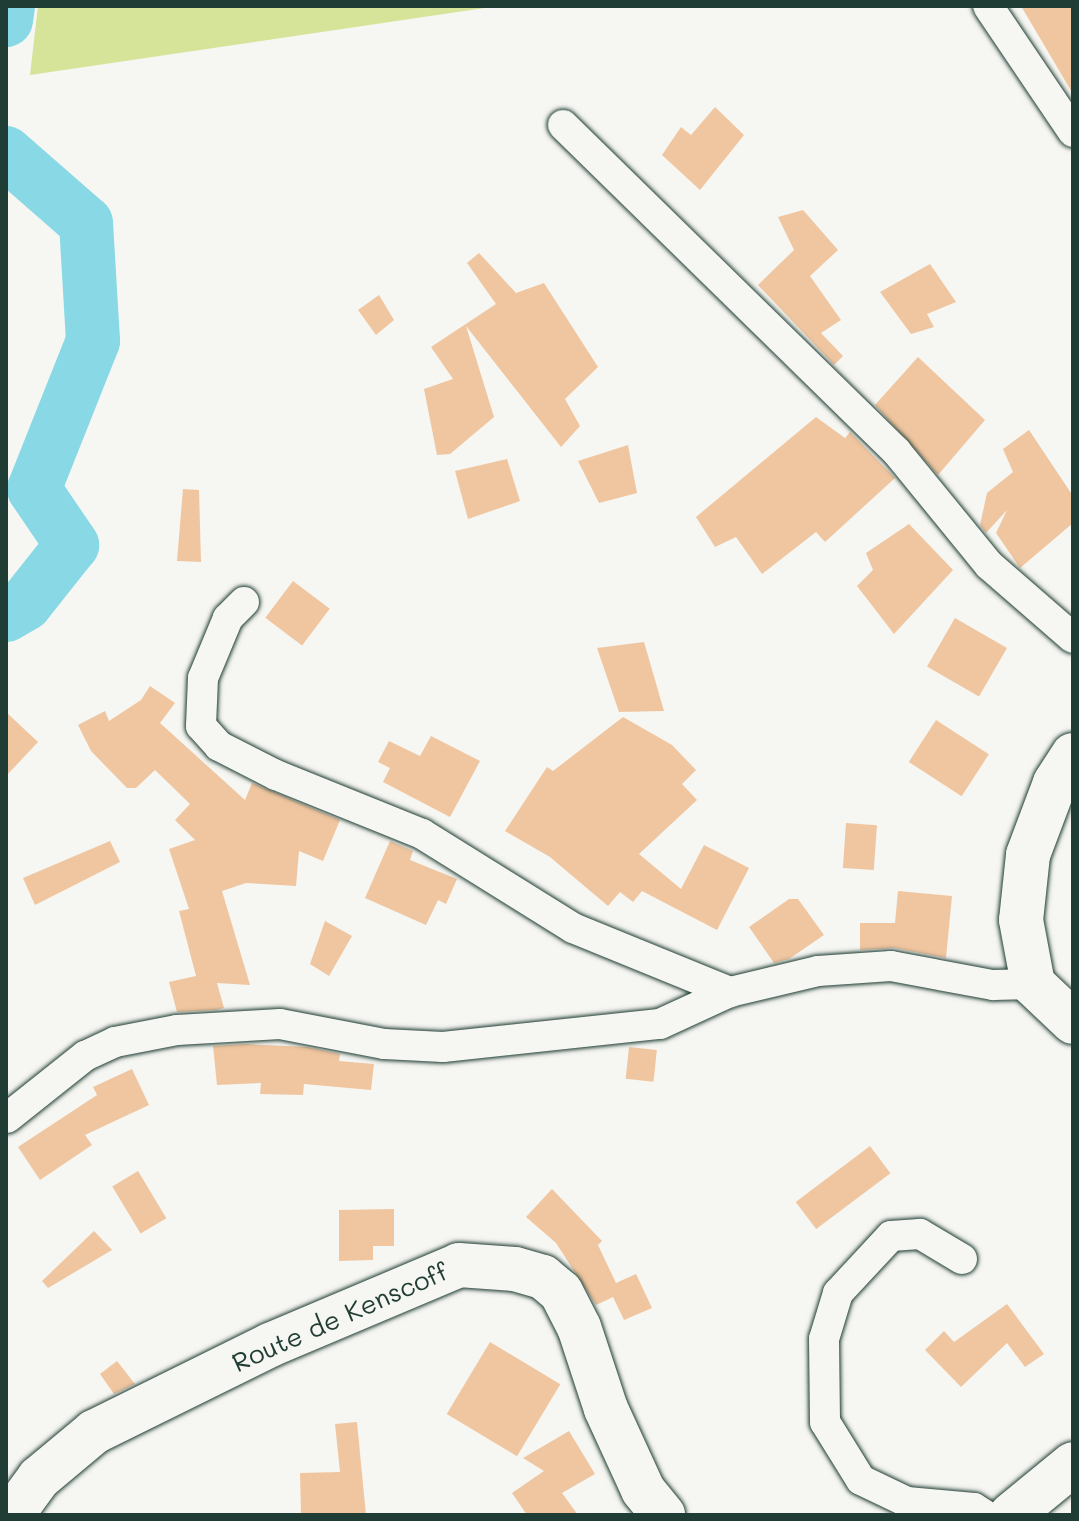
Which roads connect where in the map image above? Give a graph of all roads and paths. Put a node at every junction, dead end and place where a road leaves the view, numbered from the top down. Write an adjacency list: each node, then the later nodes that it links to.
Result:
1 (988, 6): 3 (street)
2 (563, 125): 5 (street)
3 (1073, 132)
4 (244, 602): 8 (street)
5 (1073, 638)
6 (1073, 755): 7 (main road)
7 (1033, 984): 8 (street); 9 (main road)
8 (730, 992): 10 (street)
9 (1073, 1022)
10 (7, 1118)
11 (962, 1259): 15 (street)
12 (1073, 1464): 16 (main road)
13 (12, 1515): 14 (main road, Route de Kenscoff)
14 (663, 1515)
15 (985, 1515)
16 (1011, 1515)

